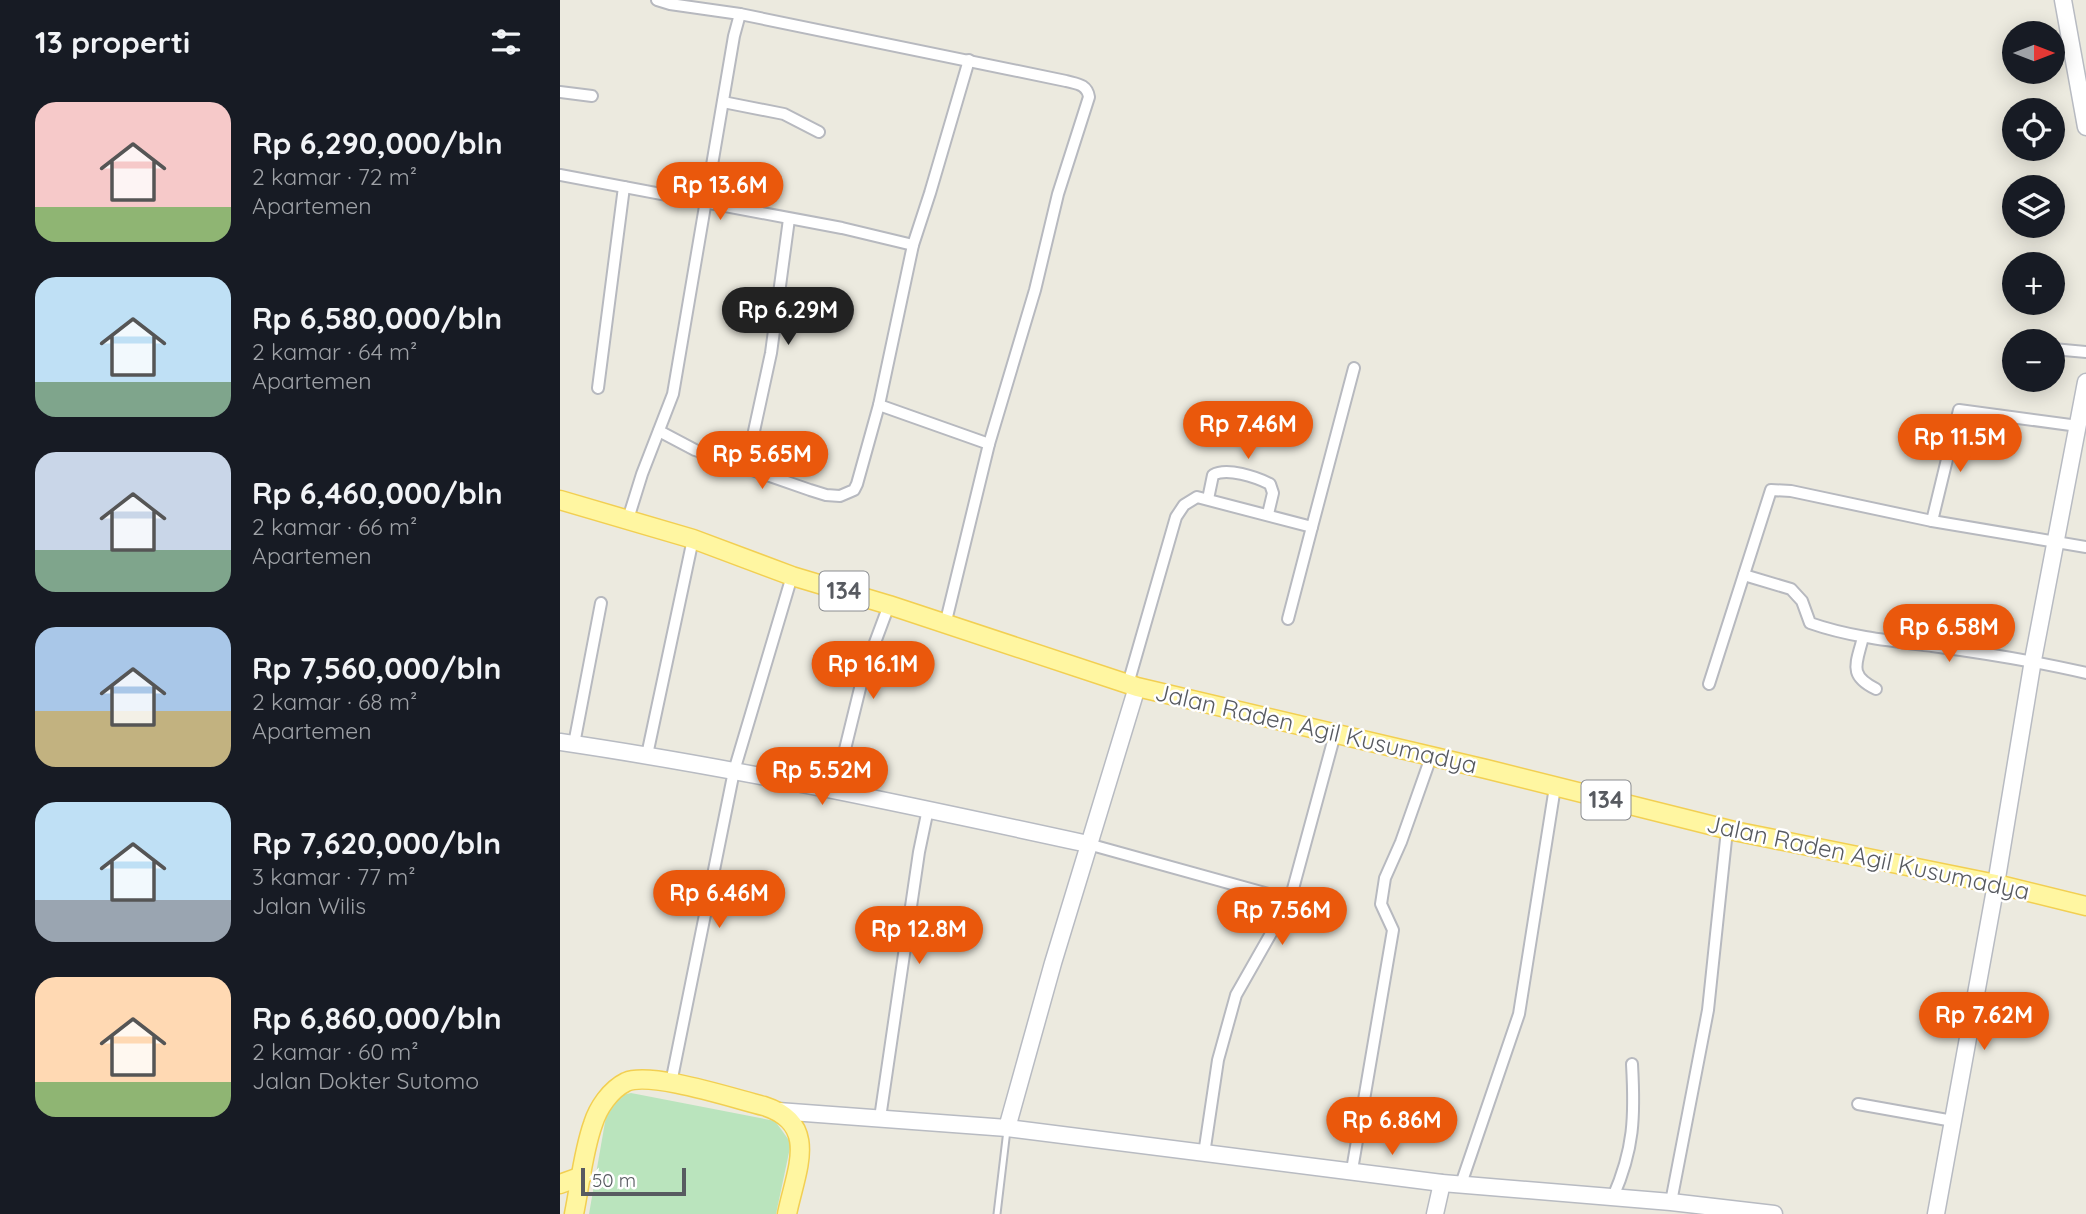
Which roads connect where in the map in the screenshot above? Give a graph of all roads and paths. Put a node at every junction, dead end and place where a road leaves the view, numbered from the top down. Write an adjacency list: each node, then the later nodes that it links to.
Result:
1 (657, 0): 3 (street)
2 (2063, 0): 8 (main road)
3 (740, 14): 4 (street); 7 (street)
4 (969, 60): 14 (street); 23 (street)
5 (560, 92): 6 (street)
6 (592, 96)
7 (723, 102): 9 (street); 12 (street)
8 (2086, 127)
9 (819, 132)
10 (560, 175): 11 (street)
11 (624, 187): 12 (street); 19 (street)
12 (708, 202): 13 (street); 22 (street)
13 (789, 219): 14 (street); 24 (street)
14 (913, 245): 20 (street)
15 (2065, 350): 16 (street)
16 (2086, 352)
17 (1354, 368): 30 (street)
18 (2086, 382): 21 (main road)
19 (598, 388)
20 (878, 405): 23 (street); 24 (street)
21 (2078, 426): 29 (street); 32 (main road)
22 (659, 431): 24 (street); 28 (street)
23 (989, 444): 39 (street)
24 (746, 468)
25 (560, 499): 28 (main road, Jalan Raden Agil Kusumadya / 134)
26 (1208, 499): 27 (street); 27 (street); 44 (street)
27 (1268, 514): 30 (street)
28 (628, 519): 31 (main road, Jalan Raden Agil Kusumadya / 134)
29 (1932, 521): 32 (street); 34 (street)
30 (1312, 527): 38 (street)
31 (693, 540): 35 (main road, Jalan Raden Agil Kusumadya / 134); 48 (street)
32 (2055, 540): 33 (street); 41 (main road)
33 (2086, 547)
34 (1744, 575): 40 (street); 43 (street)
35 (792, 576): 37 (main road, Jalan Raden Agil Kusumadya / 134); 50 (street)
36 (601, 603): 47 (street)
37 (889, 605): 39 (main road, Jalan Raden Agil Kusumadya / 134); 52 (street)
38 (1288, 619)
39 (945, 625): 44 (main road, Jalan Raden Agil Kusumadya / 134)
40 (1863, 637): 41 (street); 45 (street)
41 (2033, 660): 42 (street); 56 (main road)
42 (2086, 673)
43 (1709, 684)
44 (1133, 686): 46 (main road, Jalan Raden Agil Kusumadya / 134); 55 (main road)
45 (1876, 690)
46 (1335, 734): 49 (main road, Jalan Raden Agil Kusumadya / 134); 57 (street)
47 (567, 743): 48 (main road)
48 (647, 755): 50 (main road)
49 (1431, 757): 51 (main road, Jalan Raden Agil Kusumadya / 134); 67 (street)
50 (734, 771): 52 (main road); 60 (street)
51 (1555, 787): 54 (main road, Jalan Raden Agil Kusumadya / 134); 71 (street)
52 (835, 790): 53 (main road)
53 (928, 810): 55 (main road); 63 (street)
54 (1727, 830): 56 (main road, Jalan Raden Agil Kusumadya / 134); 74 (street)
55 (1088, 844): 57 (street); 65 (main road)
56 (1996, 884): 58 (main road, Jalan Raden Agil Kusumadya / 134); 64 (main road)
57 (1290, 901): 66 (street)
58 (2086, 906)
59 (1632, 1064): 72 (street)
60 (671, 1083): 62 (main road); 68 (main road)
61 (1858, 1104): 64 (street)
62 (778, 1111): 63 (main road); 76 (main road)
63 (880, 1118): 65 (main road)
64 (1953, 1121): 80 (main road)
65 (1007, 1128): 66 (main road); 77 (lane)
66 (1204, 1154): 67 (main road)
67 (1352, 1170): 69 (main road)
68 (582, 1176): 70 (main road); 75 (main road)
69 (1442, 1183): 71 (main road); 78 (main road)
70 (560, 1184)
71 (1461, 1184): 72 (main road)
72 (1613, 1197): 74 (main road)
73 (560, 1202): 75 (main road)
74 (1671, 1202): 79 (main road)
75 (573, 1214)
76 (787, 1214)
77 (997, 1214)
78 (1435, 1214)
79 (1774, 1214)
80 (1936, 1214)

